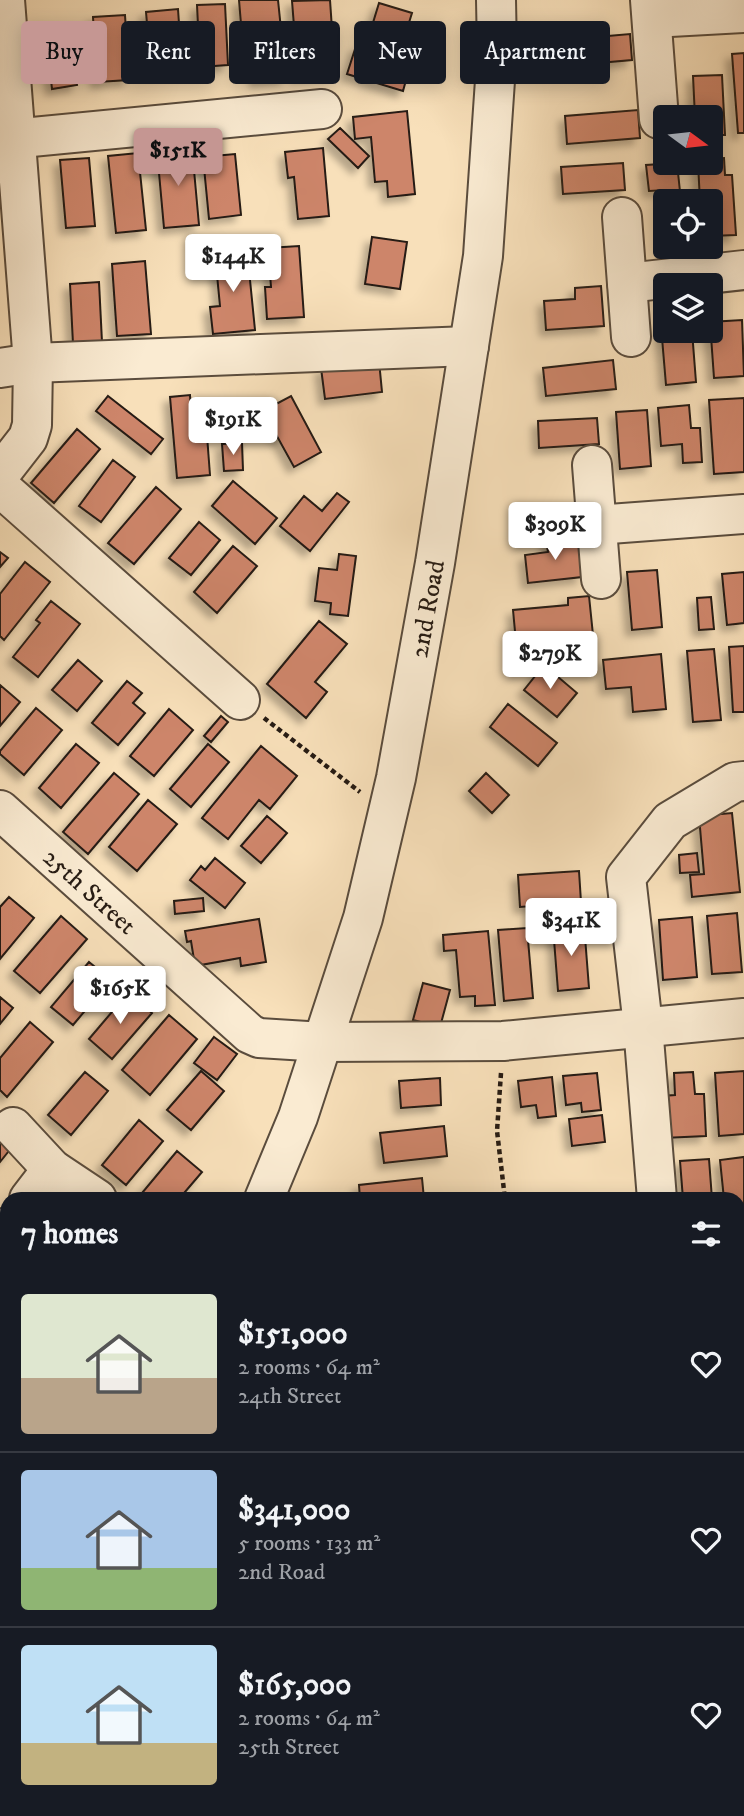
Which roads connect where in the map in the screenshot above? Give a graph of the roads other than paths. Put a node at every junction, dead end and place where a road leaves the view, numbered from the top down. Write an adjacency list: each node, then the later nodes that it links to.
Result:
1 (5, 0): 7 (street)
2 (496, 0): 12 (street, 2nd Road)
3 (651, 9): 4 (street); 5 (street)
4 (744, 13)
5 (658, 105)
6 (322, 109): 7 (street)
7 (8, 139): 13 (street)
8 (622, 218): 10 (street)
9 (744, 270): 10 (street)
10 (627, 283): 11 (street)
11 (631, 337)
12 (469, 346): 13 (street); 25 (street, 2nd Road)
13 (16, 365): 15 (street)
14 (592, 465): 18 (street)
15 (0, 474)
16 (0, 487): 20 (street)
17 (744, 514): 18 (street)
18 (597, 525): 19 (street)
19 (601, 579)
20 (240, 700)
21 (744, 781): 24 (street)
22 (0, 810): 25 (street, 25th Street)
23 (744, 1018): 24 (street, 25th Street)
24 (643, 1026): 25 (street, 25th Street); 31 (street)
25 (323, 1042): 30 (street, 2nd Road)
26 (13, 1127): 27 (street)
27 (52, 1169): 28 (street); 29 (street)
28 (34, 1192)
29 (86, 1192)
30 (267, 1192)
31 (656, 1192)

